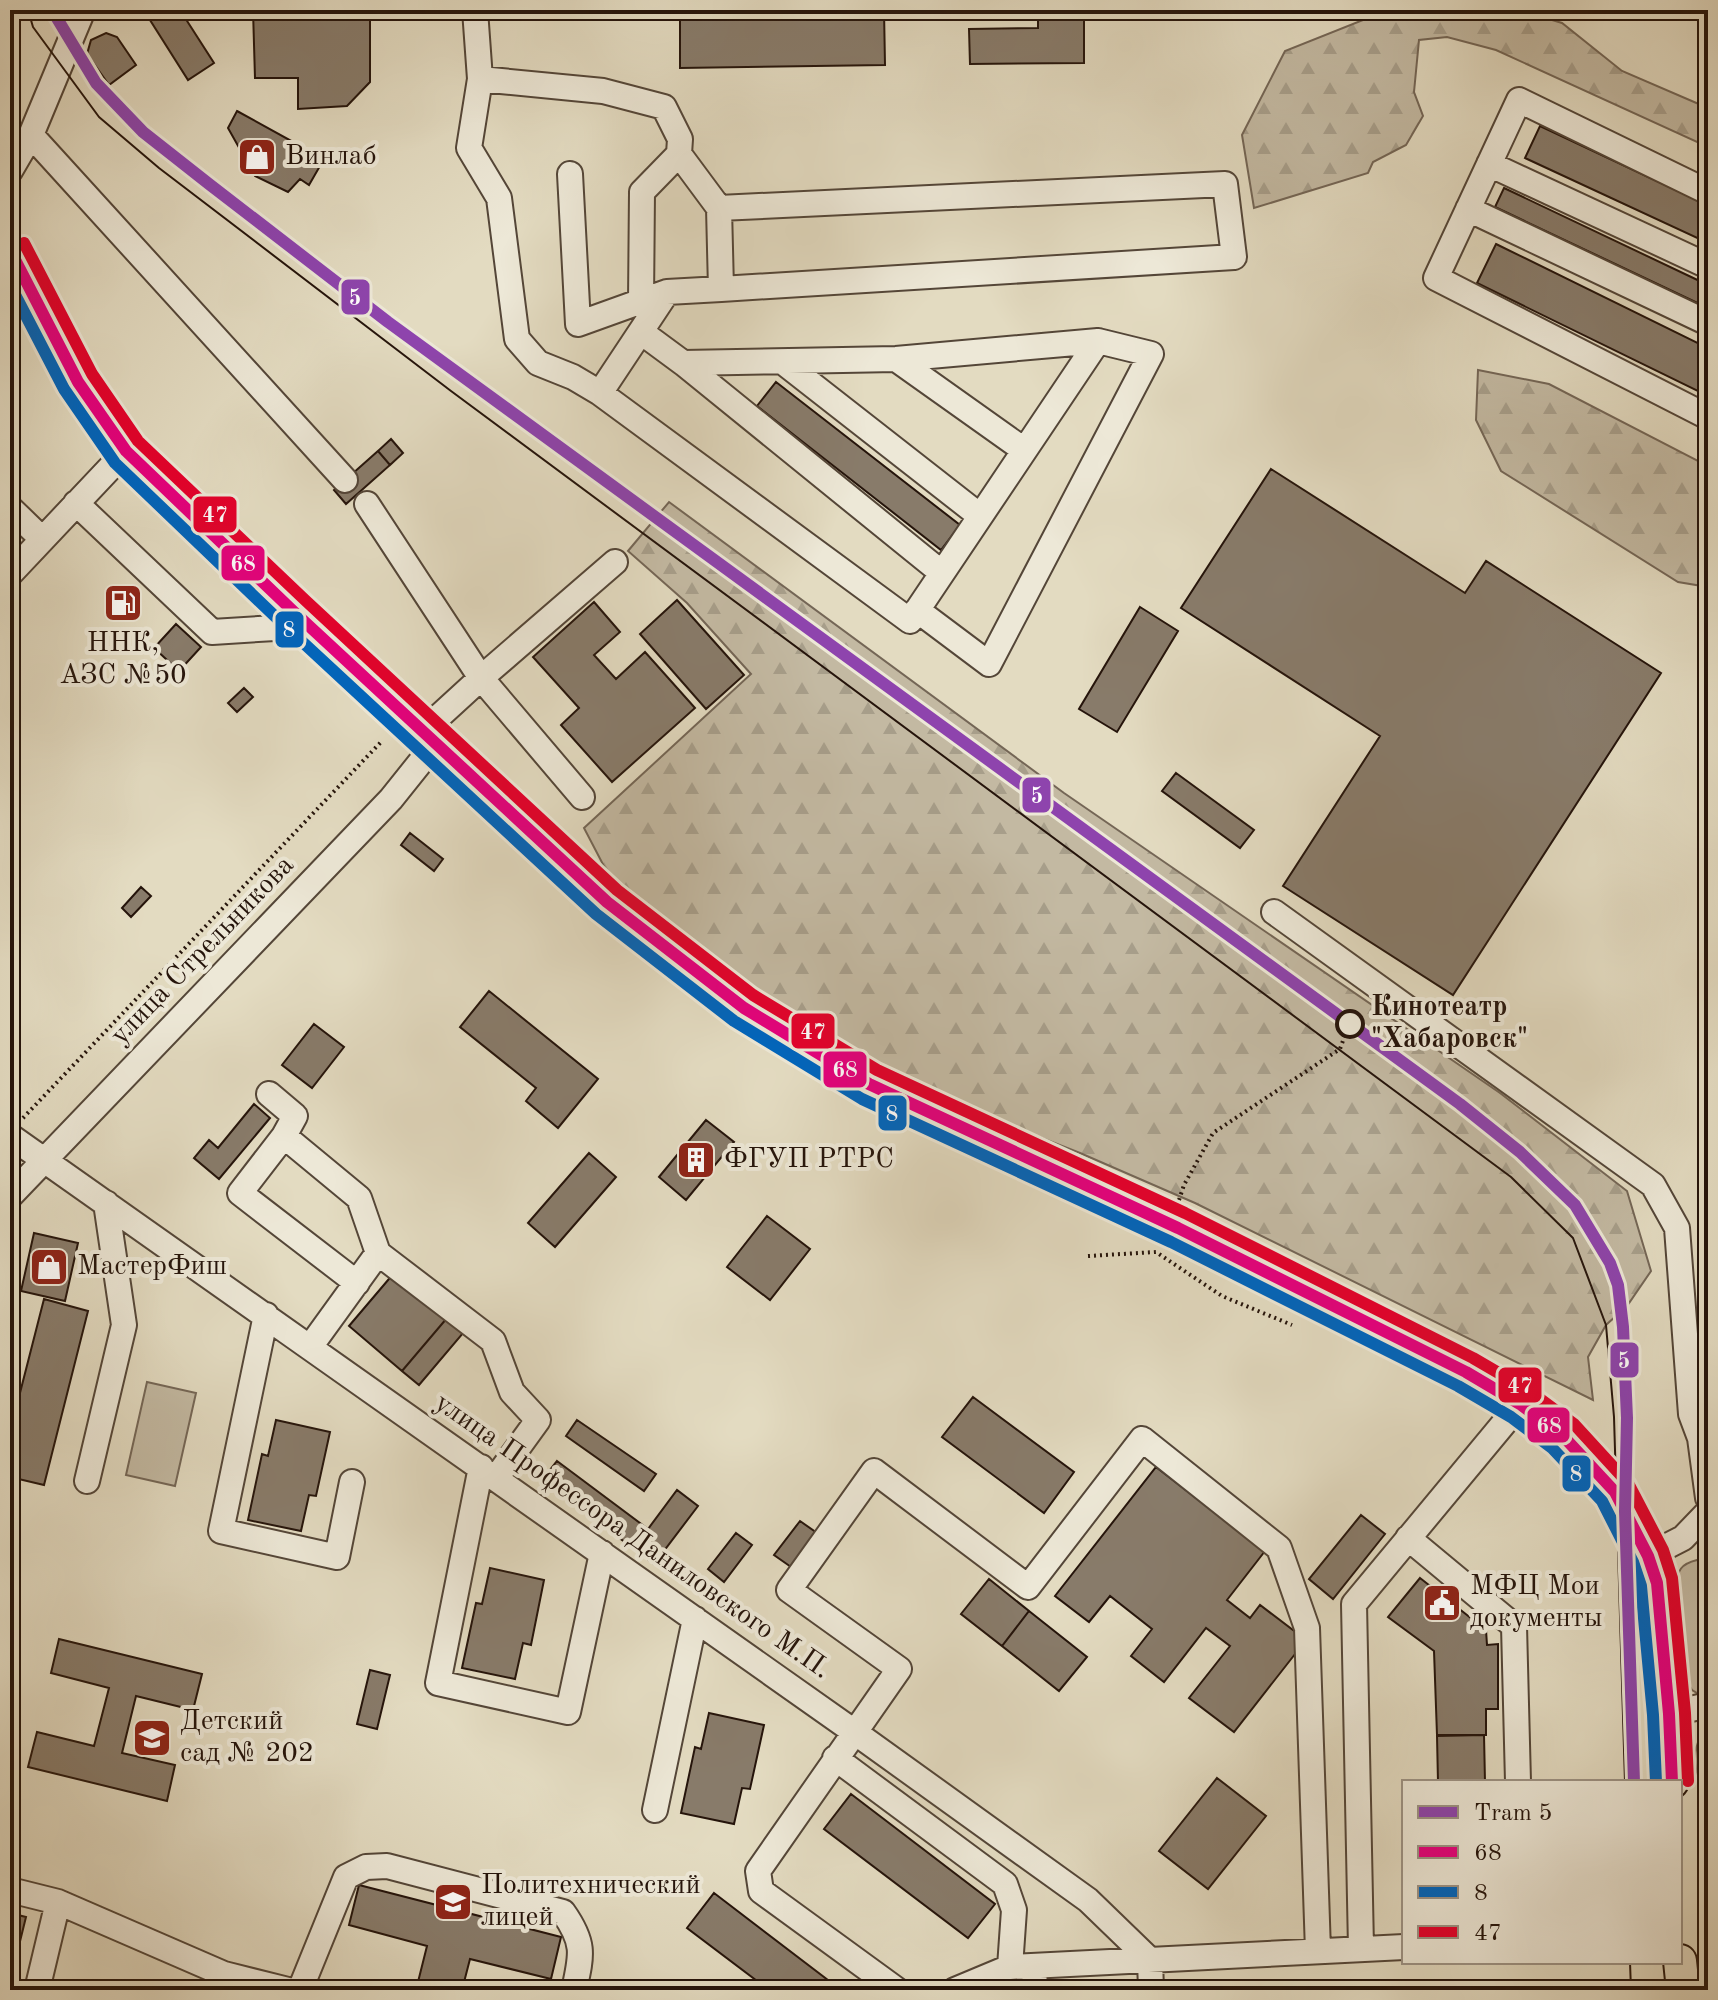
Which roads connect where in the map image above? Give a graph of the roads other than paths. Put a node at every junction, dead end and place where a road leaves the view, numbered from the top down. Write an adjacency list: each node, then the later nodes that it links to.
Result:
1 (83, 10): 4 (street)
2 (475, 10): 3 (street)
3 (480, 79): 5 (street); 23 (street)
4 (31, 135): 7 (street); 27 (street)
5 (679, 154): 10 (street); 16 (street)
6 (1489, 164): 9 (street); 11 (street); 13 (street)
7 (10, 171)
8 (570, 174): 16 (street)
9 (1708, 192)
10 (719, 208): 14 (street); 14 (street)
11 (1468, 209): 17 (street); 24 (street)
12 (10, 250): 26 (main road)
13 (1708, 266)
14 (721, 289): 15 (street)
15 (667, 292): 16 (street); 18 (street)
16 (641, 302)
17 (1708, 323)
18 (641, 332): 22 (street); 23 (street)
19 (1098, 341): 20 (street); 25 (street); 36 (street)
20 (896, 359): 21 (street); 25 (street)
21 (783, 362): 22 (street); 31 (street)
22 (683, 363): 34 (street)
23 (600, 393): 36 (street)
24 (1708, 417)
25 (1024, 450): 31 (street)
26 (126, 451): 28 (street); 37 (main road)
27 (345, 480)
28 (76, 503): 32 (street); 37 (street)
29 (367, 504): 38 (street)
30 (10, 508): 32 (street)
31 (980, 516): 34 (street)
32 (42, 539): 35 (street)
33 (615, 562): 38 (street, улица Стрельникова)
34 (942, 573): 36 (street)
35 (10, 574)
36 (917, 610)
37 (294, 612): 39 (main road)
38 (481, 678): 39 (street, улица Стрельникова); 40 (street)
39 (428, 738): 45 (street, улица Стрельникова); 52 (main road)
40 (582, 797)
41 (1274, 912): 54 (street)
42 (269, 1094): 44 (street)
43 (15, 1128): 45 (street, улица Профессора Даниловского М.П.)
44 (284, 1136): 48 (street); 49 (street)
45 (45, 1159): 46 (street, улица Стрельникова); 47 (street, улица Профессора Даниловского М.П.)
46 (10, 1196)
47 (106, 1203): 50 (street, улица Профессора Даниловского М.П.); 56 (street)
48 (378, 1253): 49 (street); 55 (street)
49 (357, 1283): 51 (street)
50 (266, 1315): 51 (street, улица Профессора Даниловского М.П.); 57 (street)
51 (310, 1347): 55 (street, улица Профессора Даниловского М.П.)
52 (1520, 1404): 60 (street); 62 (main road)
53 (1708, 1411): 54 (street)
54 (1700, 1438): 58 (street)
55 (488, 1473): 61 (street, улица Профессора Даниловского М.П.); 61 (street)
56 (87, 1481)
57 (352, 1482)
58 (1708, 1498)
59 (1708, 1512): 62 (street)
60 (1408, 1538): 68 (street); 74 (street)
61 (602, 1553): 63 (street, улица Профессора Даниловского М.П.)
62 (1648, 1556): 65 (main road)
63 (695, 1619): 66 (street, улица Профессора Даниловского М.П.); 70 (street)
64 (1708, 1705): 65 (street)
65 (1669, 1714): 69 (main road)
66 (853, 1731): 67 (street); 75 (street); 76 (street, улица Профессора Даниловского М.П.)
67 (835, 1758): 78 (street); 83 (street)
68 (1518, 1780)
69 (1672, 1780)
70 (655, 1810)
71 (10, 1890): 72 (street)
72 (58, 1902): 79 (street); 80 (street)
73 (1402, 1947): 74 (street)
74 (1361, 1948): 75 (street)
75 (1318, 1951): 76 (street)
76 (1150, 1960): 78 (street); 85 (street)
77 (1680, 1964): 86 (main road)
78 (1027, 1974): 84 (street)
79 (37, 1990)
80 (288, 1990)
81 (300, 1990): 82 (street)
82 (574, 1990)
83 (897, 1990)
84 (955, 1990)
85 (1151, 1990)
86 (1683, 1990)

